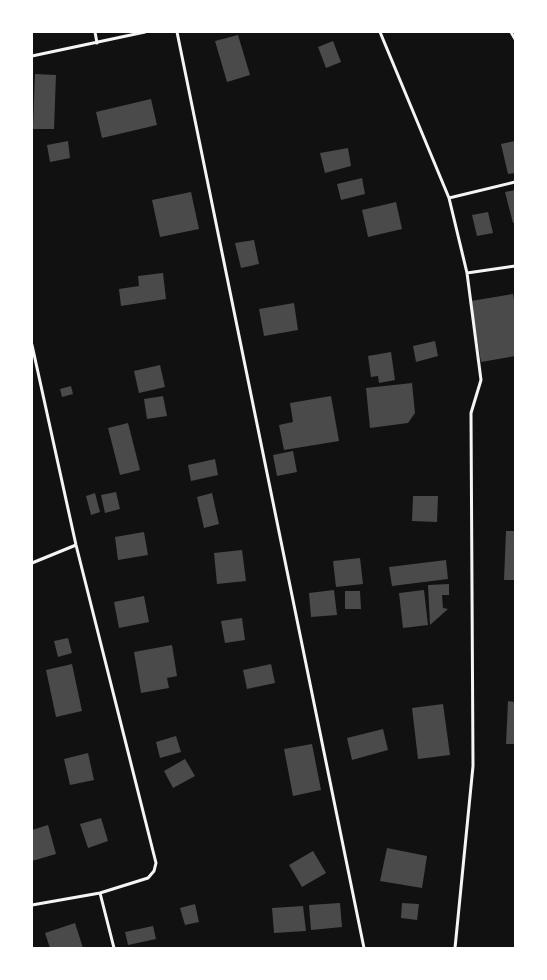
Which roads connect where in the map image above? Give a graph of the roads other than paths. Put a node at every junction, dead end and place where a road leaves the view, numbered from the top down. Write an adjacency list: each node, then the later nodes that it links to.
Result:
1 (95, 32): 7 (lane)
2 (145, 32): 7 (lane)
3 (177, 32): 19 (lane)
4 (380, 32): 10 (lane)
5 (511, 32): 6 (lane)
6 (515, 39)
7 (97, 42): 8 (lane)
8 (32, 56)
9 (515, 182): 10 (lane)
10 (449, 198): 12 (lane)
11 (515, 266): 12 (lane)
12 (467, 273): 20 (lane)
13 (32, 345): 14 (lane)
14 (76, 545): 15 (lane); 16 (lane)
15 (32, 563)
16 (100, 893): 17 (lane); 18 (lane)
17 (32, 905)
18 (114, 948)
19 (364, 948)
20 (455, 948)

